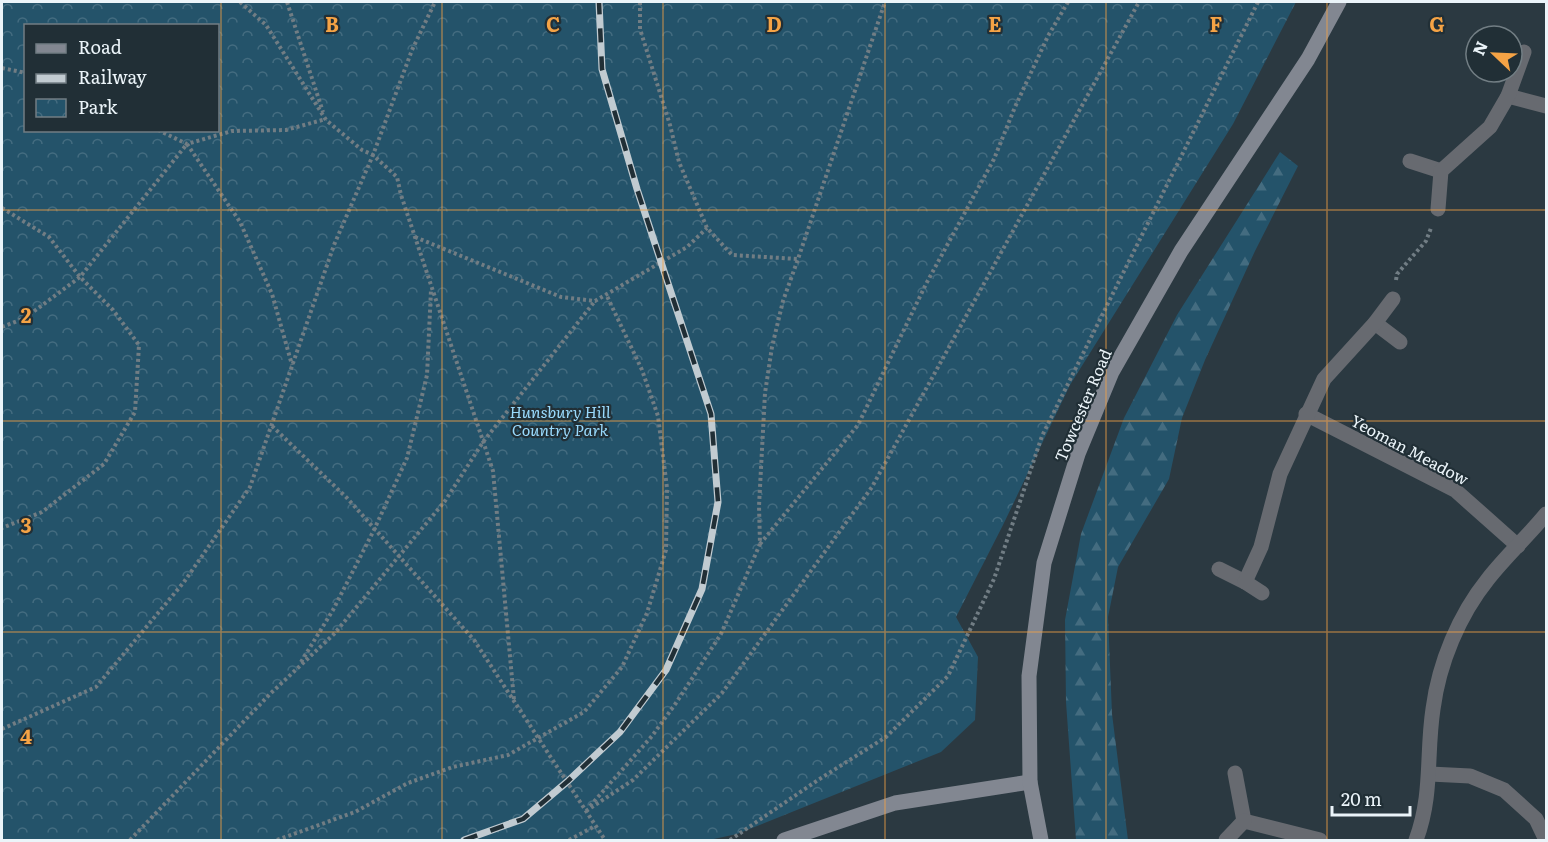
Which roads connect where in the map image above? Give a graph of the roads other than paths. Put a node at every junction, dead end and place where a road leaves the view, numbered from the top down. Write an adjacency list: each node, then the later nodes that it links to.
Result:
1 (1339, 2): 19 (street, Towcester Road)
2 (1512, 84): 3 (street)
3 (1508, 96): 4 (street); 6 (street)
4 (1546, 106)
5 (1410, 161): 6 (street)
6 (1441, 171): 7 (street)
7 (1438, 209)
8 (1393, 299): 9 (street)
9 (1375, 323): 10 (street); 11 (street)
10 (1400, 342)
11 (1306, 414): 13 (street, Yeoman Meadow); 15 (street)
12 (1546, 514): 13 (street)
13 (1518, 546): 18 (street)
14 (1219, 569): 15 (street)
15 (1245, 582): 16 (street)
16 (1262, 593)
17 (1234, 773): 20 (street)
18 (1430, 774): 25 (street); 26 (street)
19 (1030, 782): 21 (street); 22 (street, Towcester Road)
20 (1244, 820): 23 (street); 24 (street)
21 (784, 840)
22 (1041, 840)
23 (1226, 840)
24 (1320, 840)
25 (1416, 840)
26 (1546, 840)

